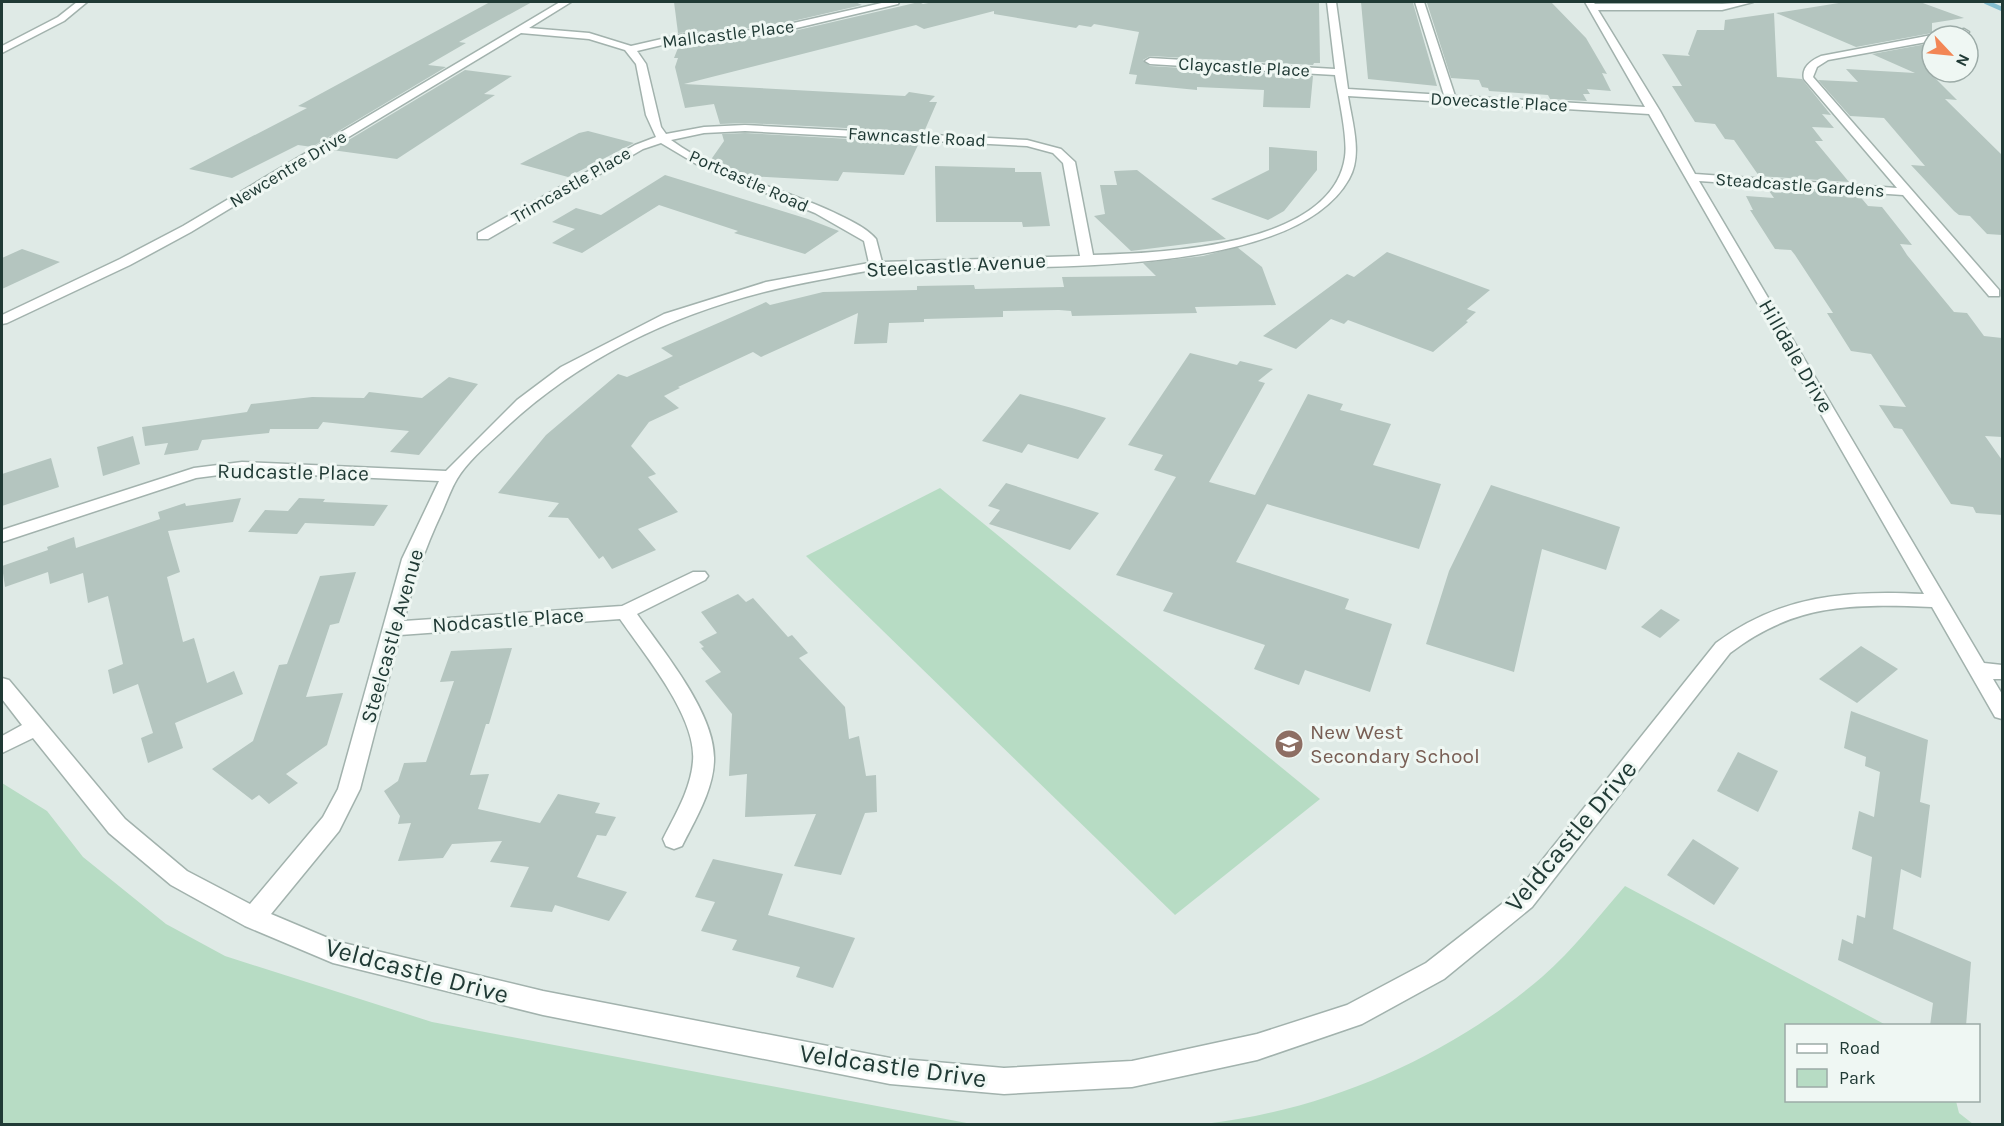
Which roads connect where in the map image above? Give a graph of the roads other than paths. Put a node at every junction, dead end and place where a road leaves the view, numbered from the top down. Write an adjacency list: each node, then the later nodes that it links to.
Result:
1 (82, 2): 11 (street)
2 (566, 2): 8 (street, Newcentre Drive)
3 (895, 2): 10 (street, Mallcastle Place)
4 (1331, 2): 13 (street, Steelcastle Avenue)
5 (1420, 2): 15 (street)
6 (1749, 2): 7 (street)
7 (1592, 4): 16 (street, Hilldale Drive)
8 (520, 30): 10 (street); 24 (street, Newcentre Drive)
9 (1920, 40): 19 (street, Steadcastle Gardens)
10 (631, 49): 17 (street)
11 (2, 50)
12 (1150, 61): 13 (street, Claycastle Place)
13 (1338, 72): 14 (street, Steelcastle Avenue)
14 (1342, 92): 15 (street, Dovecastle Place); 21 (street, Steelcastle Avenue)
15 (1451, 99): 16 (street, Dovecastle Place)
16 (1655, 111): 18 (street, Hilldale Drive)
17 (661, 137): 20 (street, Trimcastle Place); 21 (street, Fawncastle Road); 22 (street, Portcastle Road)
18 (1693, 177): 19 (street, Steadcastle Gardens); 28 (street, Hilldale Drive)
19 (1906, 192): 23 (street, Steadcastle Gardens)
20 (483, 236)
21 (1087, 260): 22 (street, Steelcastle Avenue)
22 (876, 266): 25 (street, Steelcastle Avenue)
23 (1994, 293)
24 (2, 320)
25 (450, 476): 26 (street, Rudcastle Place); 30 (street, Steelcastle Avenue)
26 (2, 536)
27 (699, 576): 29 (street, Nodcastle Place)
28 (1936, 601): 31 (street, Hilldale Drive); 38 (street, Veldcastle Drive)
29 (625, 612): 30 (street, Nodcastle Place); 37 (street)
30 (391, 629): 38 (street, Steelcastle Avenue)
31 (1979, 670): 32 (street); 34 (street, Hilldale Drive)
32 (2002, 672)
33 (2, 685): 35 (street, Veldcastle Drive)
34 (2002, 711)
35 (38, 726): 36 (street); 38 (street, Veldcastle Drive)
36 (2, 745)
37 (674, 839)
38 (253, 918)

